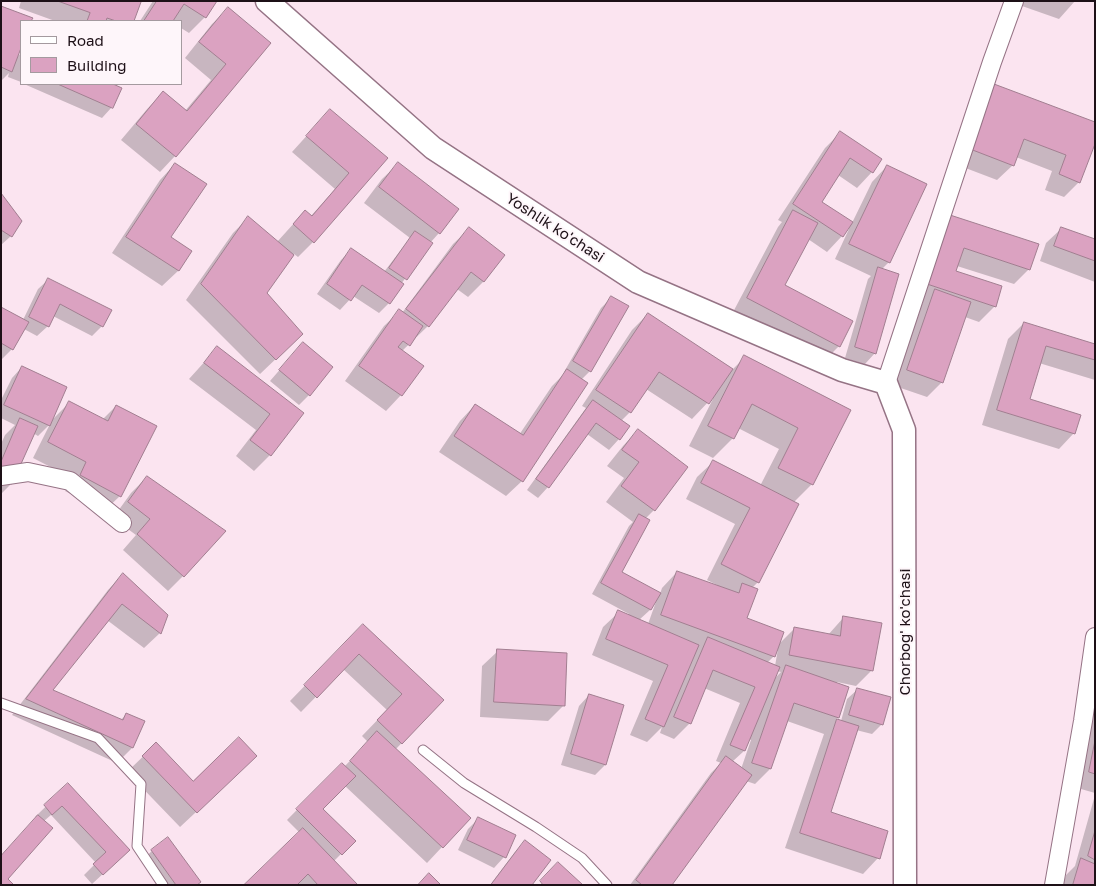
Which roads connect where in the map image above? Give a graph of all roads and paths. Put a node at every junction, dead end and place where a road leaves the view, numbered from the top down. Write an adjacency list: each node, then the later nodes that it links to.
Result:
1 (267, 1): 3 (street, Yoshlik ko'chasi)
2 (1014, 1): 3 (street)
3 (886, 383): 11 (street, Chorbog' ko'chasi)
4 (1, 476): 5 (street)
5 (122, 523)
6 (1095, 636): 12 (street)
7 (1, 703): 9 (lane)
8 (423, 750): 10 (lane)
9 (163, 885)
10 (607, 885)
11 (905, 885)
12 (1054, 885)

